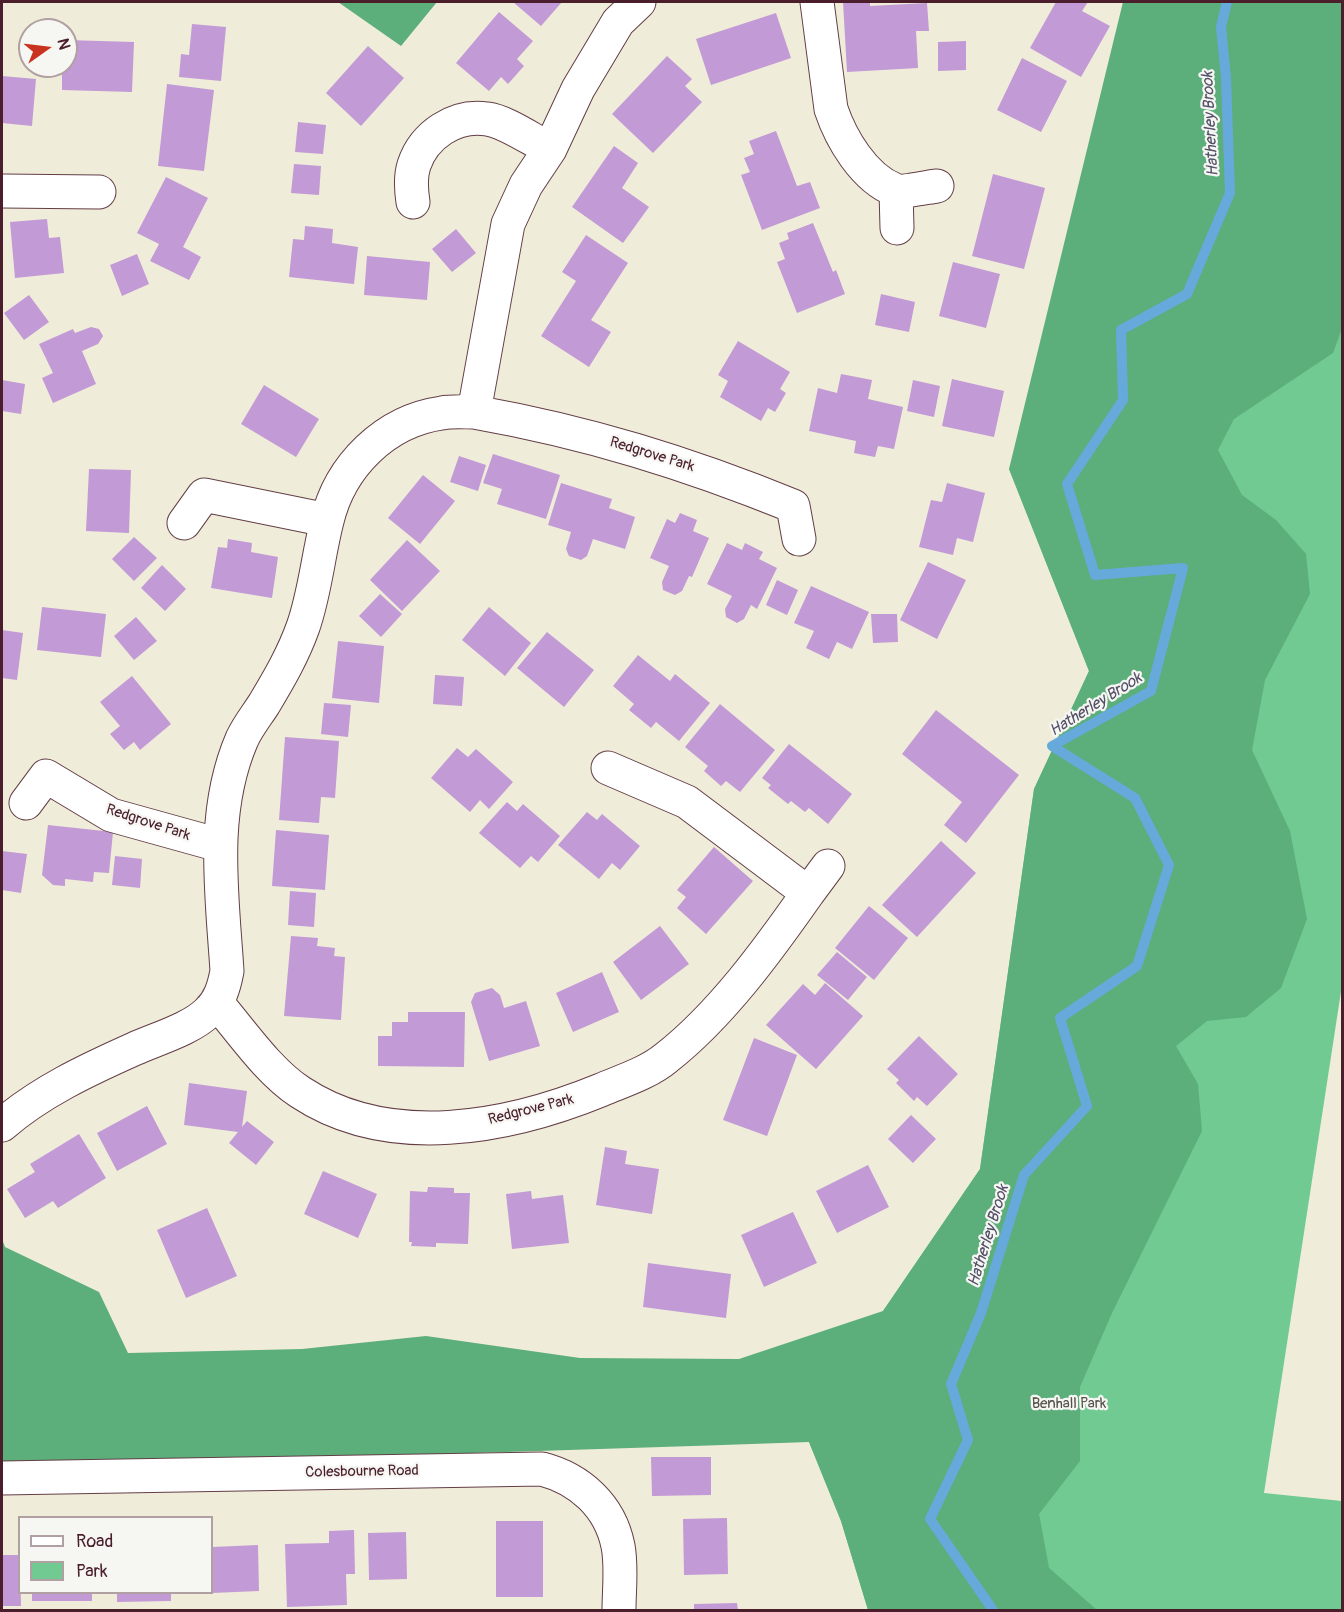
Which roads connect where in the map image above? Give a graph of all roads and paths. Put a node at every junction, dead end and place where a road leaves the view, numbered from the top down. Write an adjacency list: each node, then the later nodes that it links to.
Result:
1 (639, 2): 3 (street)
2 (817, 2): 6 (street)
3 (550, 149): 8 (street); 10 (street)
4 (937, 186): 6 (street)
5 (2, 191): 7 (street)
6 (896, 191): 9 (street)
7 (99, 192)
8 (413, 202)
9 (897, 228)
10 (474, 412): 11 (street, Redgrove Park); 13 (street, Redgrove Park)
11 (327, 520): 12 (street); 16 (street, Redgrove Park)
12 (184, 523)
13 (799, 539)
14 (608, 768): 18 (street)
15 (26, 803): 16 (street, Redgrove Park)
16 (219, 845): 19 (street, Redgrove Park)
17 (828, 866): 18 (street, Redgrove Park)
18 (808, 893): 19 (street, Redgrove Park)
19 (217, 1003): 20 (street)
20 (2, 1125)
21 (2, 1478): 22 (street, Colesbourne Road)
22 (619, 1611)

